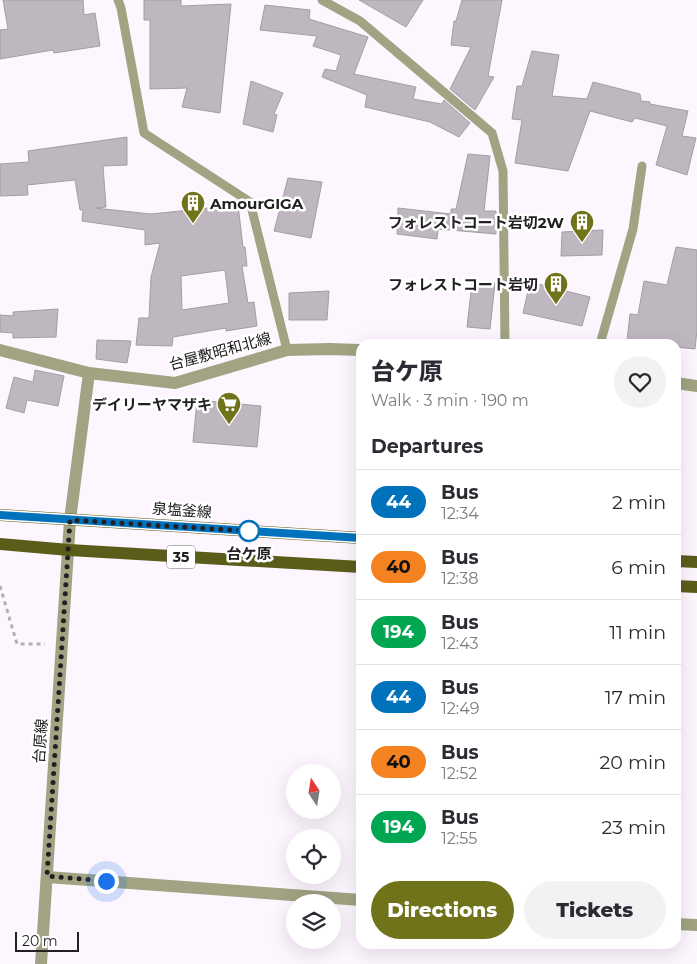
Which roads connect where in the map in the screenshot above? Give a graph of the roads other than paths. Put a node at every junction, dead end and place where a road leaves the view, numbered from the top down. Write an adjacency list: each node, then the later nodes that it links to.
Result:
1 (118, 0): 7 (lane)
2 (322, 0): 4 (lane)
3 (642, 166): 5 (lane)
4 (505, 339)
5 (601, 339)
6 (0, 350): 9 (street, 台屋敷昭和北線)
7 (287, 350): 8 (street, 台屋敷昭和北線); 9 (street, 台屋敷昭和北線)
8 (356, 350)
9 (89, 373): 13 (street, 台原線)
10 (681, 384): 11 (street)
11 (697, 386)
12 (0, 515): 13 (main road, 泉塩釜線 / 35)
13 (70, 520): 14 (main road, 泉塩釜線 / 35); 16 (street, 台原線)
14 (356, 538)
15 (0, 544): 16 (main road, 35)
16 (69, 550): 19 (main road, 35); 22 (street, 台原線)
17 (681, 561): 18 (main road)
18 (697, 562)
19 (356, 567)
20 (681, 586): 21 (main road)
21 (697, 587)
22 (47, 876): 23 (street); 26 (street, 台原線)
23 (356, 900)
24 (681, 924): 25 (street)
25 (697, 925)
26 (41, 964)

